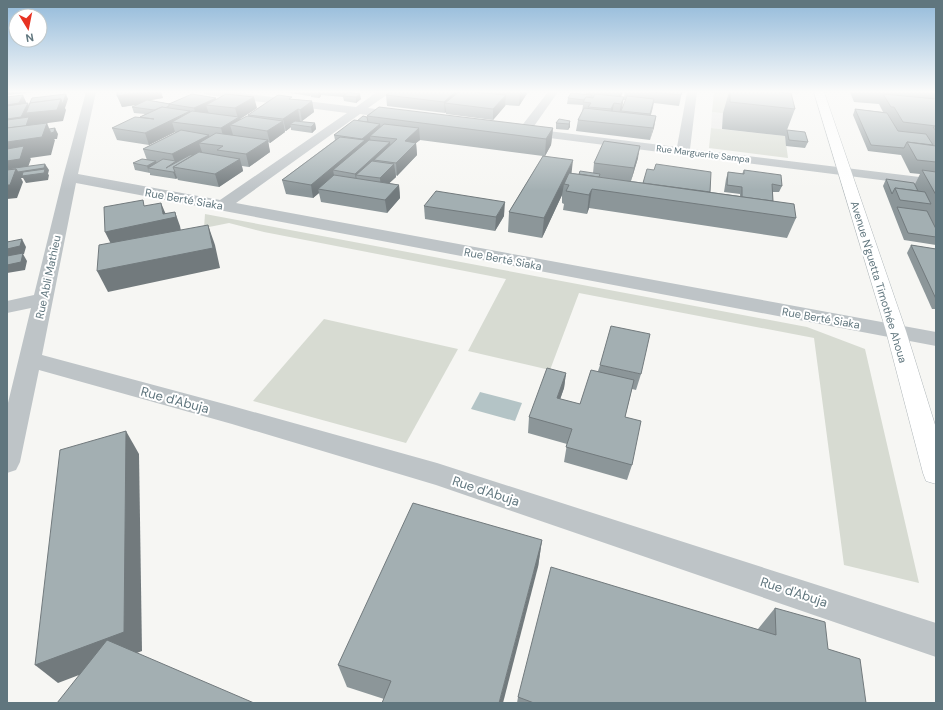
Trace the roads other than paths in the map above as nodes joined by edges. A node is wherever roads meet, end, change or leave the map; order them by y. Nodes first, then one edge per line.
1 (83, 125) edge
2 (337, 125) edge
3 (528, 125) edge
4 (687, 125) edge
5 (830, 125) edge
6 (508, 129) edge
7 (524, 131) junction
8 (683, 152) junction
9 (845, 172) junction
10 (70, 177) junction
11 (936, 183) edge
12 (222, 206) junction
13 (43, 299) junction
14 (7, 307) edge
15 (896, 332) junction
16 (936, 339) edge
17 (31, 360) junction
18 (7, 462) edge
19 (936, 473) edge
20 (936, 640) edge

1 - 10 street, Rue Abli Mathieu
2 - 12 street
3 - 7 street
4 - 8 street
5 - 9 street, Avenue N'guetta Timothée Ahoua
6 - 7 street, Rue Marguerite Sampa
7 - 8 street, Rue Marguerite Sampa
8 - 9 street, Rue Marguerite Sampa
9 - 11 street, Rue Marguerite Sampa
9 - 15 street, Avenue N'guetta Timothée Ahoua
10 - 12 street, Rue Berté Siaka
10 - 13 street, Rue Abli Mathieu
12 - 15 street, Rue Berté Siaka
13 - 14 street
13 - 17 street, Rue Abli Mathieu
15 - 16 street, Rue Berté Siaka
15 - 19 street, Avenue N'guetta Timothée Ahoua
17 - 18 street, Rue Abli Mathieu
17 - 20 street, Rue d'Abuja

